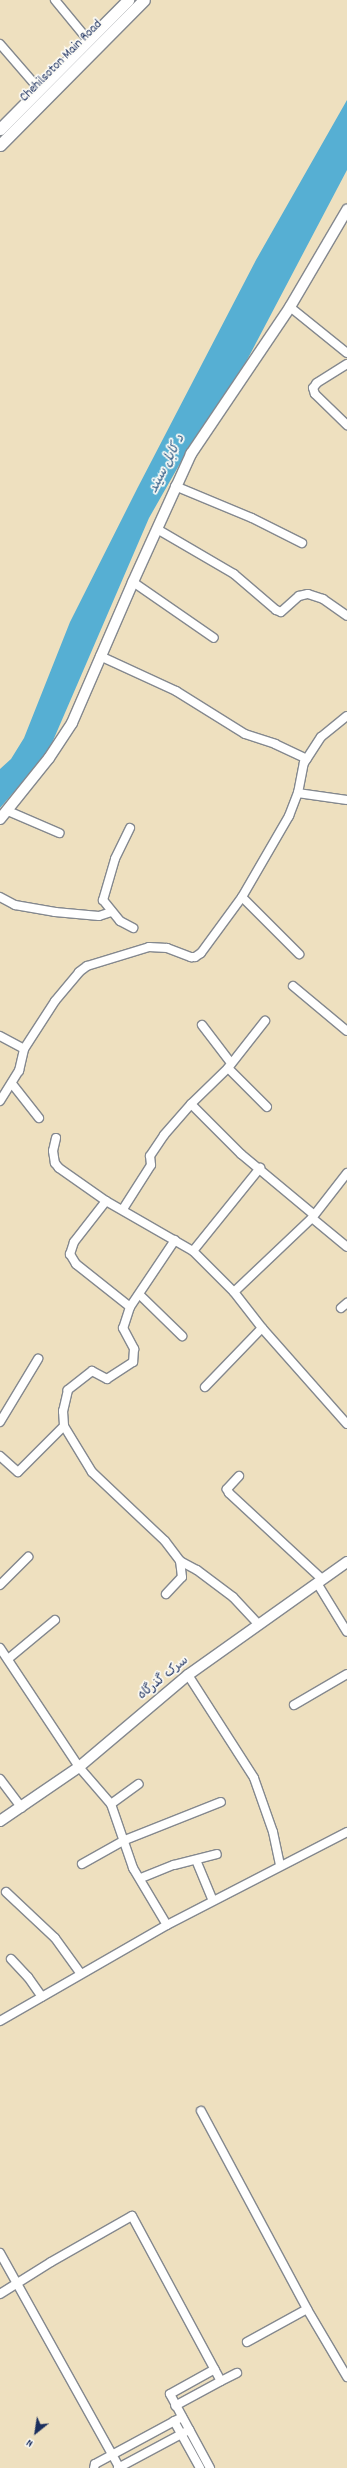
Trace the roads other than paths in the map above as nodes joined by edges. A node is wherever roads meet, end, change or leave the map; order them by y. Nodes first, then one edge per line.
1 (55, 0) edge
2 (128, 0) edge
3 (144, 0) edge
4 (88, 40) junction
5 (0, 44) edge
6 (39, 89) junction
7 (0, 129) edge
8 (0, 145) edge
9 (347, 210) edge
10 (290, 307) junction
11 (347, 353) edge
12 (347, 364) edge
13 (347, 425) edge
14 (175, 486) junction
15 (157, 529) junction
16 (302, 543) dead end
17 (132, 582) junction
18 (347, 616) edge
19 (214, 638) dead end
20 (100, 656) junction
21 (347, 716) edge
22 (307, 759) junction
23 (298, 793) junction
24 (347, 800) edge
25 (8, 811) junction
26 (0, 819) edge
27 (130, 828) dead end
28 (59, 833) dead end
29 (0, 897) edge
30 (242, 897) junction
31 (111, 912) junction
32 (133, 928) dead end
33 (299, 954) dead end
34 (293, 986) dead end
35 (265, 1021) dead end
36 (202, 1025) dead end
37 (347, 1031) edge
38 (0, 1036) edge
39 (24, 1049) junction
40 (230, 1066) junction
41 (12, 1085) junction
42 (0, 1101) edge
43 (191, 1104) junction
44 (267, 1107) dead end
45 (39, 1118) dead end
46 (56, 1138) dead end
47 (260, 1168) junction
48 (347, 1174) edge
49 (106, 1201) junction
50 (123, 1209) junction
51 (313, 1216) junction
52 (175, 1240) junction
53 (347, 1247) edge
54 (193, 1252) junction
55 (234, 1292) junction
56 (140, 1294) junction
57 (130, 1307) junction
58 (262, 1328) junction
59 (182, 1336) dead end
60 (38, 1360) dead end
61 (205, 1387) dead end
62 (0, 1422) edge
63 (347, 1424) edge
64 (64, 1426) junction
65 (0, 1456) edge
66 (239, 1476) dead end
67 (28, 1557) dead end
68 (180, 1561) junction
69 (347, 1562) edge
70 (320, 1581) junction
71 (0, 1586) edge
72 (166, 1594) dead end
73 (55, 1620) dead end
74 (258, 1624) junction
75 (347, 1632) edge
76 (0, 1648) edge
77 (8, 1659) junction
78 (347, 1674) edge
79 (188, 1675) junction
80 (294, 1705) dead end
81 (79, 1767) junction
82 (0, 1779) edge
83 (139, 1784) dead end
84 (221, 1802) dead end
85 (111, 1804) junction
86 (22, 1808) junction
87 (0, 1821) edge
88 (347, 1832) edge
89 (125, 1840) junction
90 (217, 1854) dead end
91 (196, 1860) junction
92 (82, 1864) dead end
93 (280, 1866) junction
94 (141, 1878) junction
95 (6, 1892) dead end
96 (213, 1901) junction
97 (167, 1925) junction
98 (11, 1959) dead end
99 (81, 1974) junction
100 (42, 1997) junction
101 (0, 2021) edge
102 (201, 2111) dead end
103 (0, 2253) edge
104 (18, 2282) junction
105 (0, 2294) edge
106 (308, 2309) junction
107 (247, 2342) dead end
108 (215, 2369) junction
109 (237, 2373) dead end
110 (347, 2377) edge
111 (221, 2381) junction
112 (175, 2406) junction
113 (182, 2417) junction
114 (174, 2421) junction
115 (189, 2430) junction
116 (181, 2434) junction
117 (113, 2456) junction
118 (207, 2467) edge
119 (94, 2468) edge
120 (118, 2468) edge
121 (200, 2468) edge

1 - 4 street
2 - 4 main road, Chehilsoton Main Road
3 - 8 main road, Chehilsoton Main Road
4 - 6 main road, Chehilsoton Main Road
5 - 6 street
6 - 7 main road, Chehilsoton Main Road
9 - 10 street
10 - 11 street
10 - 14 street
12 - 13 street
14 - 15 street
14 - 16 street
15 - 17 street
15 - 18 street
17 - 19 street
17 - 20 street
20 - 22 street
20 - 25 street
21 - 22 street
22 - 23 street
23 - 24 street
23 - 30 street
25 - 26 street
25 - 28 street
27 - 31 street
29 - 31 street
30 - 33 street
30 - 39 street
31 - 32 street
34 - 37 street
35 - 40 street
36 - 40 street
38 - 39 street
39 - 41 street
40 - 43 street
40 - 44 street
41 - 42 street
41 - 45 street
43 - 47 street
43 - 50 street
46 - 49 street
47 - 51 street
47 - 54 street
48 - 51 street
49 - 50 street
49 - 57 street
50 - 52 street
51 - 53 street
51 - 55 street
52 - 54 street
52 - 56 street
54 - 55 street
55 - 58 street
56 - 57 street
56 - 59 street
57 - 64 street
58 - 61 street
58 - 63 street
60 - 62 street
64 - 65 street
64 - 68 street
66 - 70 street
67 - 71 street
68 - 72 street
68 - 74 street
69 - 70 street, سرک گذرگاه
70 - 74 street, سرک گذرگاه
70 - 75 street
73 - 77 street
74 - 79 street, سرک گذرگاه
76 - 77 street
77 - 81 street
78 - 80 street
79 - 81 street, سرک گذرگاه
79 - 93 street
81 - 85 street
81 - 86 street, سرک گذرگاه
82 - 86 street
83 - 85 street
84 - 89 street
85 - 89 street
86 - 87 street, سرک گذرگاه
88 - 93 street
89 - 92 street
89 - 94 street
90 - 91 street
91 - 94 street
91 - 96 street
93 - 96 street
94 - 97 street
95 - 99 street
96 - 97 street
97 - 99 street
98 - 100 street
99 - 100 street
100 - 101 street
102 - 106 street
103 - 104 street
104 - 105 street
104 - 108 street
104 - 117 street
106 - 107 street
106 - 110 street
108 - 111 street
108 - 112 street
109 - 111 street
111 - 112 street
112 - 113 street
113 - 114 street
113 - 115 street
114 - 116 street
114 - 117 street
115 - 116 street
115 - 118 street
116 - 120 street
116 - 121 street
117 - 119 street
117 - 120 street

